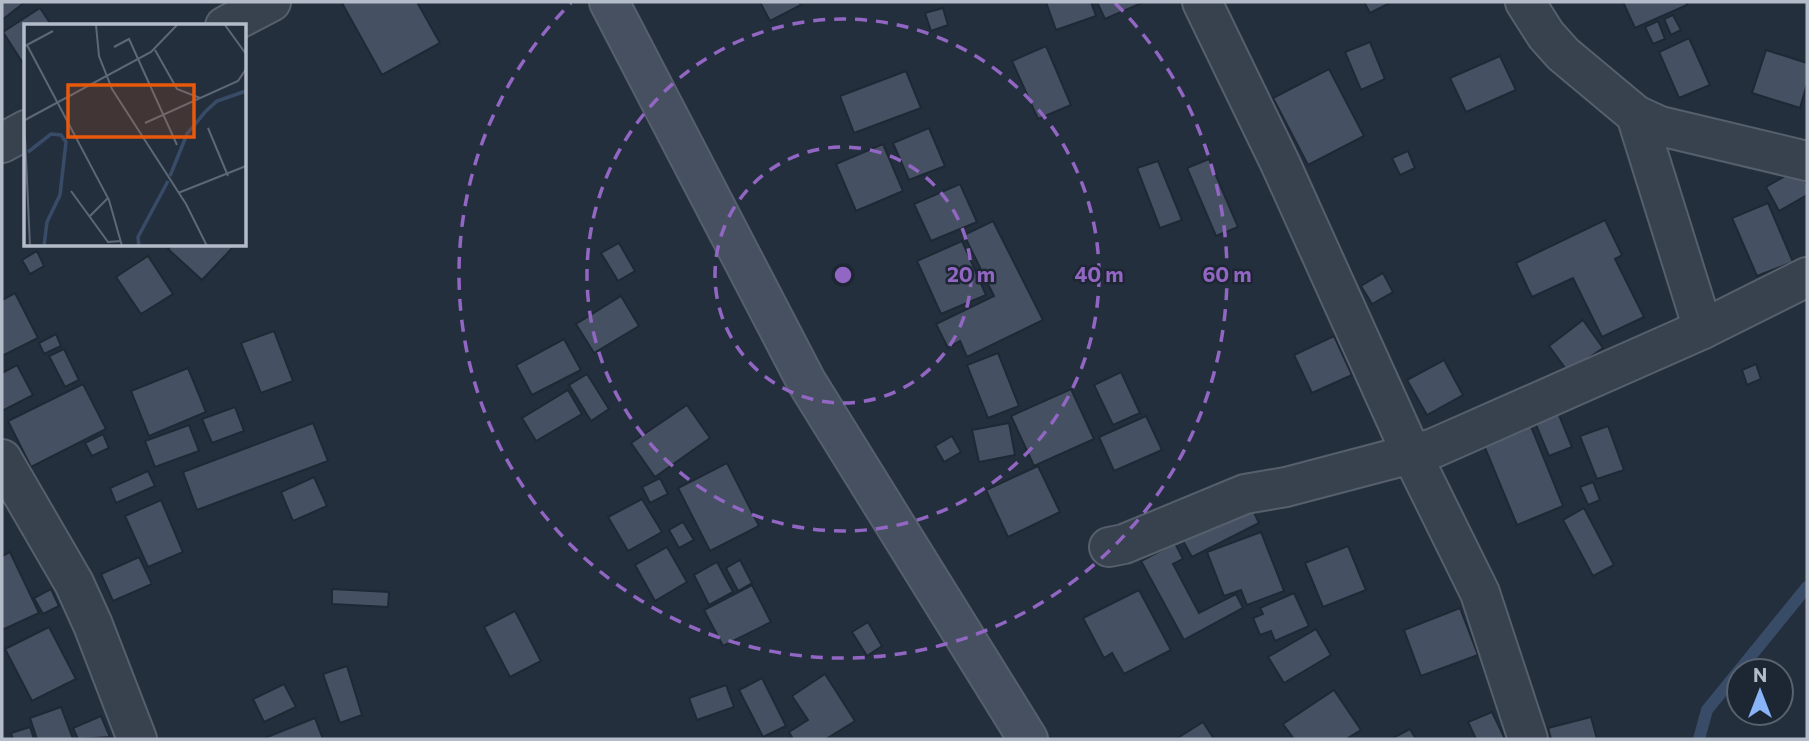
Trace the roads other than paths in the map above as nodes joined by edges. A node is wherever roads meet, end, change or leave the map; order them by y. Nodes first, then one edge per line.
1 (271, 2) edge
2 (609, 2) edge
3 (1202, 2) edge
4 (1525, 2) edge
5 (229, 24) edge
6 (1636, 115) junction
7 (24, 131) edge
8 (2, 143) edge
9 (1807, 161) edge
10 (1807, 277) edge
11 (1703, 328) junction
12 (1412, 455) junction
13 (2, 459) edge
14 (1109, 547) dead end
15 (137, 739) edge
16 (1028, 739) edge
17 (1528, 739) edge

1 - 5 street
2 - 16 main road
3 - 12 street
4 - 6 street
6 - 9 street
6 - 11 street
7 - 8 street
10 - 11 street
11 - 12 street
12 - 14 street
12 - 17 street
13 - 15 street

